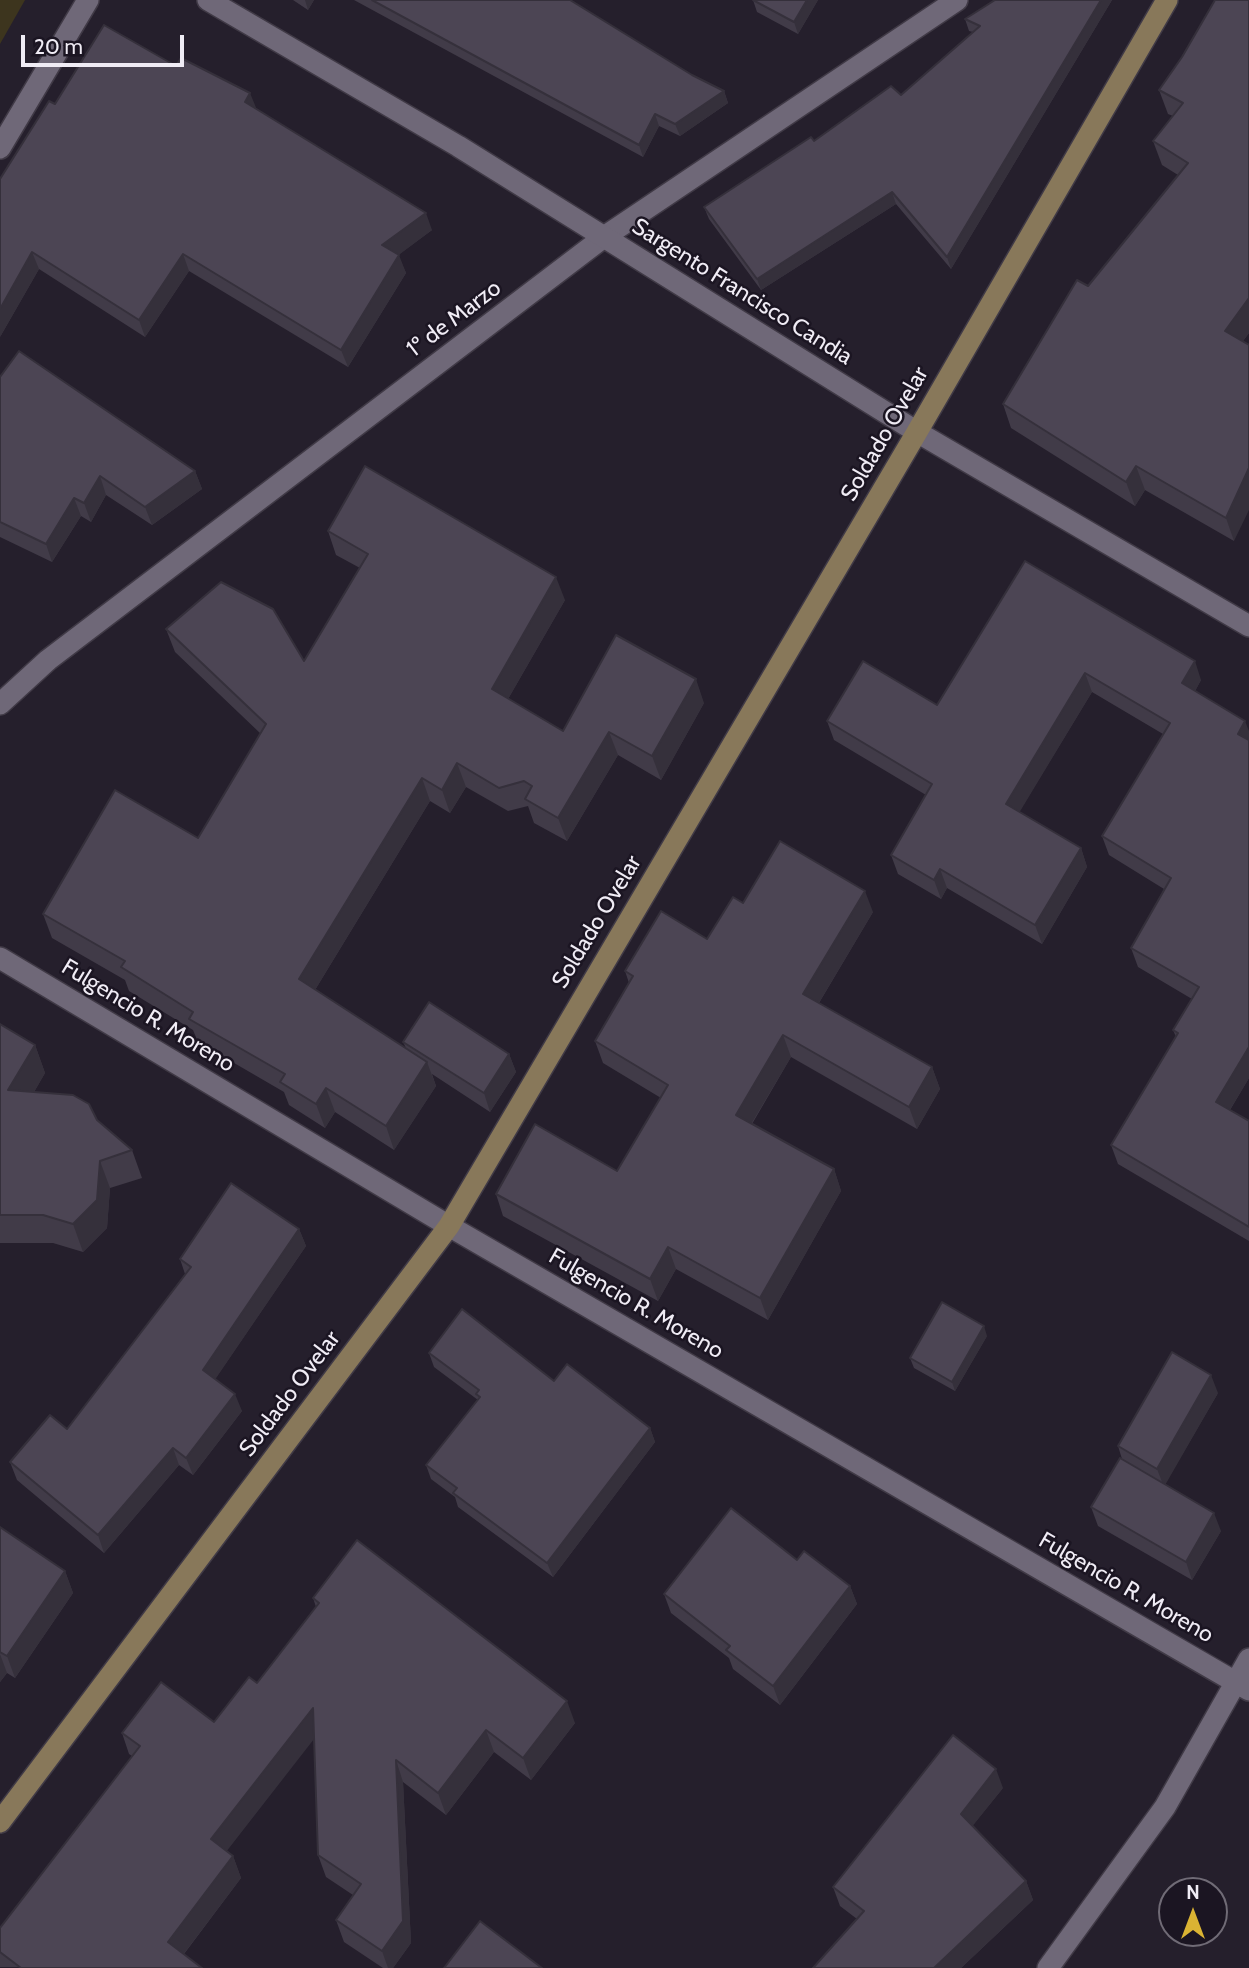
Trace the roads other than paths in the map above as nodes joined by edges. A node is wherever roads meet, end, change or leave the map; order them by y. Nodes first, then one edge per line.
1 (88, 0) edge
2 (208, 0) edge
3 (957, 0) edge
4 (1167, 0) edge
5 (0, 148) edge
6 (604, 237) junction
7 (917, 432) junction
8 (1249, 626) edge
9 (0, 704) edge
10 (0, 958) edge
11 (449, 1226) junction
12 (1249, 1659) edge
13 (1242, 1686) edge
14 (0, 1822) edge
15 (1048, 1968) edge

1 - 5 street
2 - 6 street, Sargento Francisco Candia
3 - 6 street, 1º de Marzo
4 - 7 main road, Soldado Ovelar
6 - 7 street, Sargento Francisco Candia
6 - 9 street, 1º de Marzo
7 - 8 street, Sargento Francisco Candia
7 - 11 main road, Soldado Ovelar
10 - 11 street, Fulgencio R. Moreno
11 - 13 street, Fulgencio R. Moreno
11 - 14 main road, Soldado Ovelar
12 - 13 street
13 - 15 street

